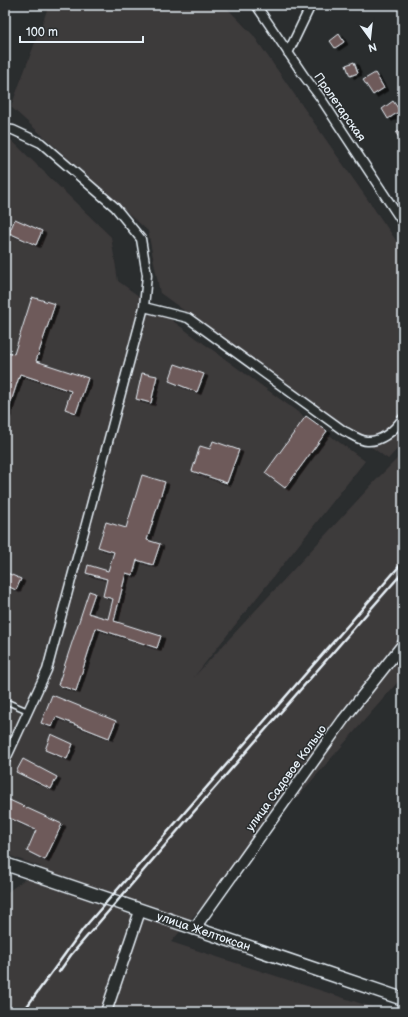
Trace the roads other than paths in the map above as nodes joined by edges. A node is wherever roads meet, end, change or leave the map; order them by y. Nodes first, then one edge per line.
1 (256, 5) edge
2 (311, 5) edge
3 (288, 53) junction
4 (5, 129) edge
5 (403, 223) edge
6 (144, 307) junction
7 (403, 418) edge
8 (403, 644) edge
9 (5, 701) edge
10 (28, 711) junction
11 (5, 761) edge
12 (5, 864) edge
13 (140, 911) junction
14 (194, 929) junction
15 (403, 1000) edge
16 (106, 1012) edge

1 - 3 street, Пролетарская
2 - 3 street
3 - 5 street, Пролетарская
4 - 6 street
6 - 7 street
6 - 10 street
8 - 14 street, улица Садовое Кольцо
9 - 10 lane
10 - 11 street
12 - 13 main road, улица Желтоксан
13 - 14 main road, улица Желтоксан
13 - 16 street
14 - 15 main road, улица Желтоксан

